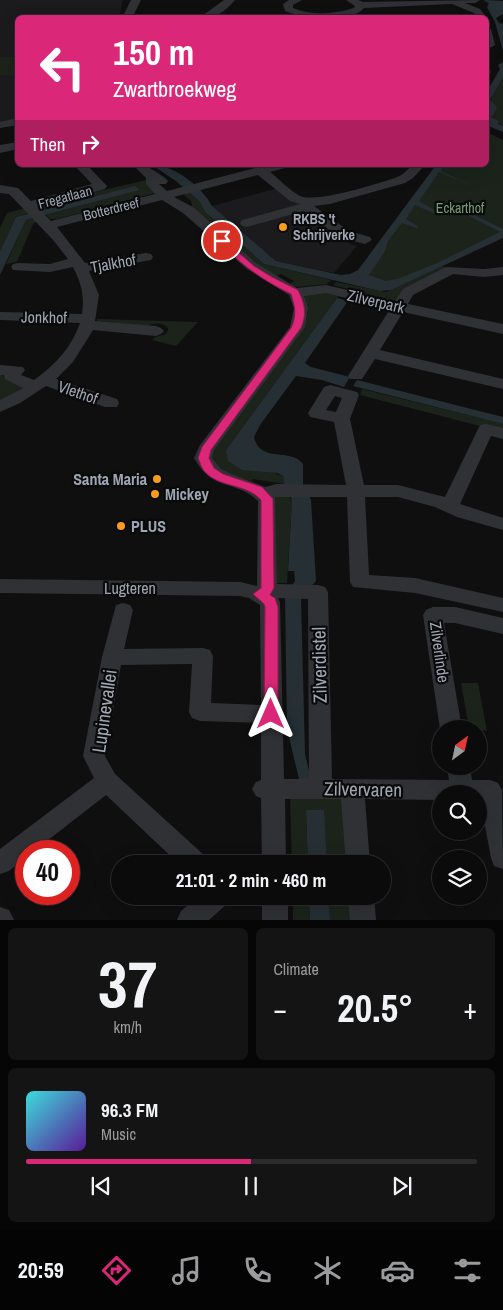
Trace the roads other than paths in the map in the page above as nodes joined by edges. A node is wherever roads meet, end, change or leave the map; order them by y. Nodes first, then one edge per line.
1 (136, 0) edge
2 (295, 0) edge
3 (350, 0) edge
4 (452, 0) edge
5 (475, 0) edge
6 (415, 4) edge
7 (225, 5) edge
8 (358, 11) edge
9 (128, 15) edge
10 (208, 15) edge
11 (480, 15) edge
12 (15, 122) edge
13 (0, 125) edge
14 (15, 146) edge
15 (0, 149) edge
16 (82, 167) edge
17 (141, 167) edge
18 (273, 167) edge
19 (417, 167) edge
20 (261, 170) junction
21 (0, 189) edge
22 (180, 191) junction
23 (307, 204) junction
24 (31, 208) junction
25 (247, 223) dead end
26 (45, 224) junction
27 (365, 240) dead end
28 (146, 257) dead end
29 (78, 265) junction
30 (18, 267) dead end
31 (503, 271) edge
32 (295, 292) junction
33 (399, 306) junction
34 (0, 316) edge
35 (458, 320) junction
36 (88, 322) junction
37 (503, 322) edge
38 (503, 329) edge
39 (156, 331) dead end
40 (371, 352) junction
41 (0, 370) edge
42 (356, 376) dead end
43 (40, 384) junction
44 (503, 384) edge
45 (111, 403) dead end
46 (0, 407) edge
47 (342, 419) dead end
48 (503, 434) edge
49 (356, 490) junction
50 (269, 492) junction
51 (450, 506) junction
52 (503, 524) edge
53 (0, 586) edge
54 (266, 592) junction
55 (503, 605) edge
56 (122, 610) dead end
57 (503, 626) edge
58 (112, 657) junction
59 (263, 714) junction
60 (450, 720) edge
61 (108, 781) junction
62 (269, 789) junction
63 (321, 789) junction
64 (352, 790) junction
65 (432, 790) edge
66 (487, 790) edge
67 (186, 855) edge
68 (265, 855) edge
69 (273, 855) edge
70 (357, 855) edge
71 (503, 858) edge
72 (0, 863) edge
73 (265, 905) edge
74 (275, 905) edge
75 (362, 905) edge
76 (265, 920) edge
77 (275, 920) edge
78 (363, 920) edge

1 - 9 street
2 - 8 street
3 - 8 street
4 - 5 street
4 - 6 street
4 - 11 street
6 - 8 street
7 - 10 street
12 - 13 street
14 - 15 street
16 - 24 street, Fregatlaan
17 - 22 street
18 - 20 street, Botterdreef
19 - 23 street
20 - 22 street, Botterdreef
20 - 23 street
21 - 24 street
22 - 26 street, Botterdreef
22 - 32 street
23 - 25 street
23 - 27 street
24 - 26 street
26 - 29 street
28 - 29 street, Tjalkhof
29 - 30 street, Tjalkhof
29 - 36 street
31 - 33 street
32 - 33 street, Zilverpark
32 - 50 street
33 - 35 street, Zilverpark
33 - 40 street
34 - 36 street, Jonkhof
35 - 37 street, Zilverpark
35 - 38 street, Zilverpark
36 - 39 street, Jonkhof
36 - 43 street
40 - 42 street
40 - 44 street
41 - 43 street, Vlethof
43 - 45 street, Vlethof
43 - 46 street
47 - 49 street
48 - 51 street
49 - 50 street
49 - 51 street
49 - 55 street
50 - 54 street
51 - 52 street
53 - 54 street, Lugteren
54 - 59 street
54 - 62 street
54 - 63 street, Zilverdistel
56 - 58 street, Lupinevallei
57 - 60 street, Zilverlinde
58 - 59 street
58 - 61 street, Lupinevallei
59 - 62 street
61 - 67 street, Lupinevallei
61 - 72 street
62 - 63 street, Zilvervaren
62 - 68 street
62 - 69 street
63 - 64 street, Zilvervaren
64 - 65 street, Zilvervaren
64 - 70 street
66 - 71 street
73 - 76 street
74 - 77 street
75 - 78 street

